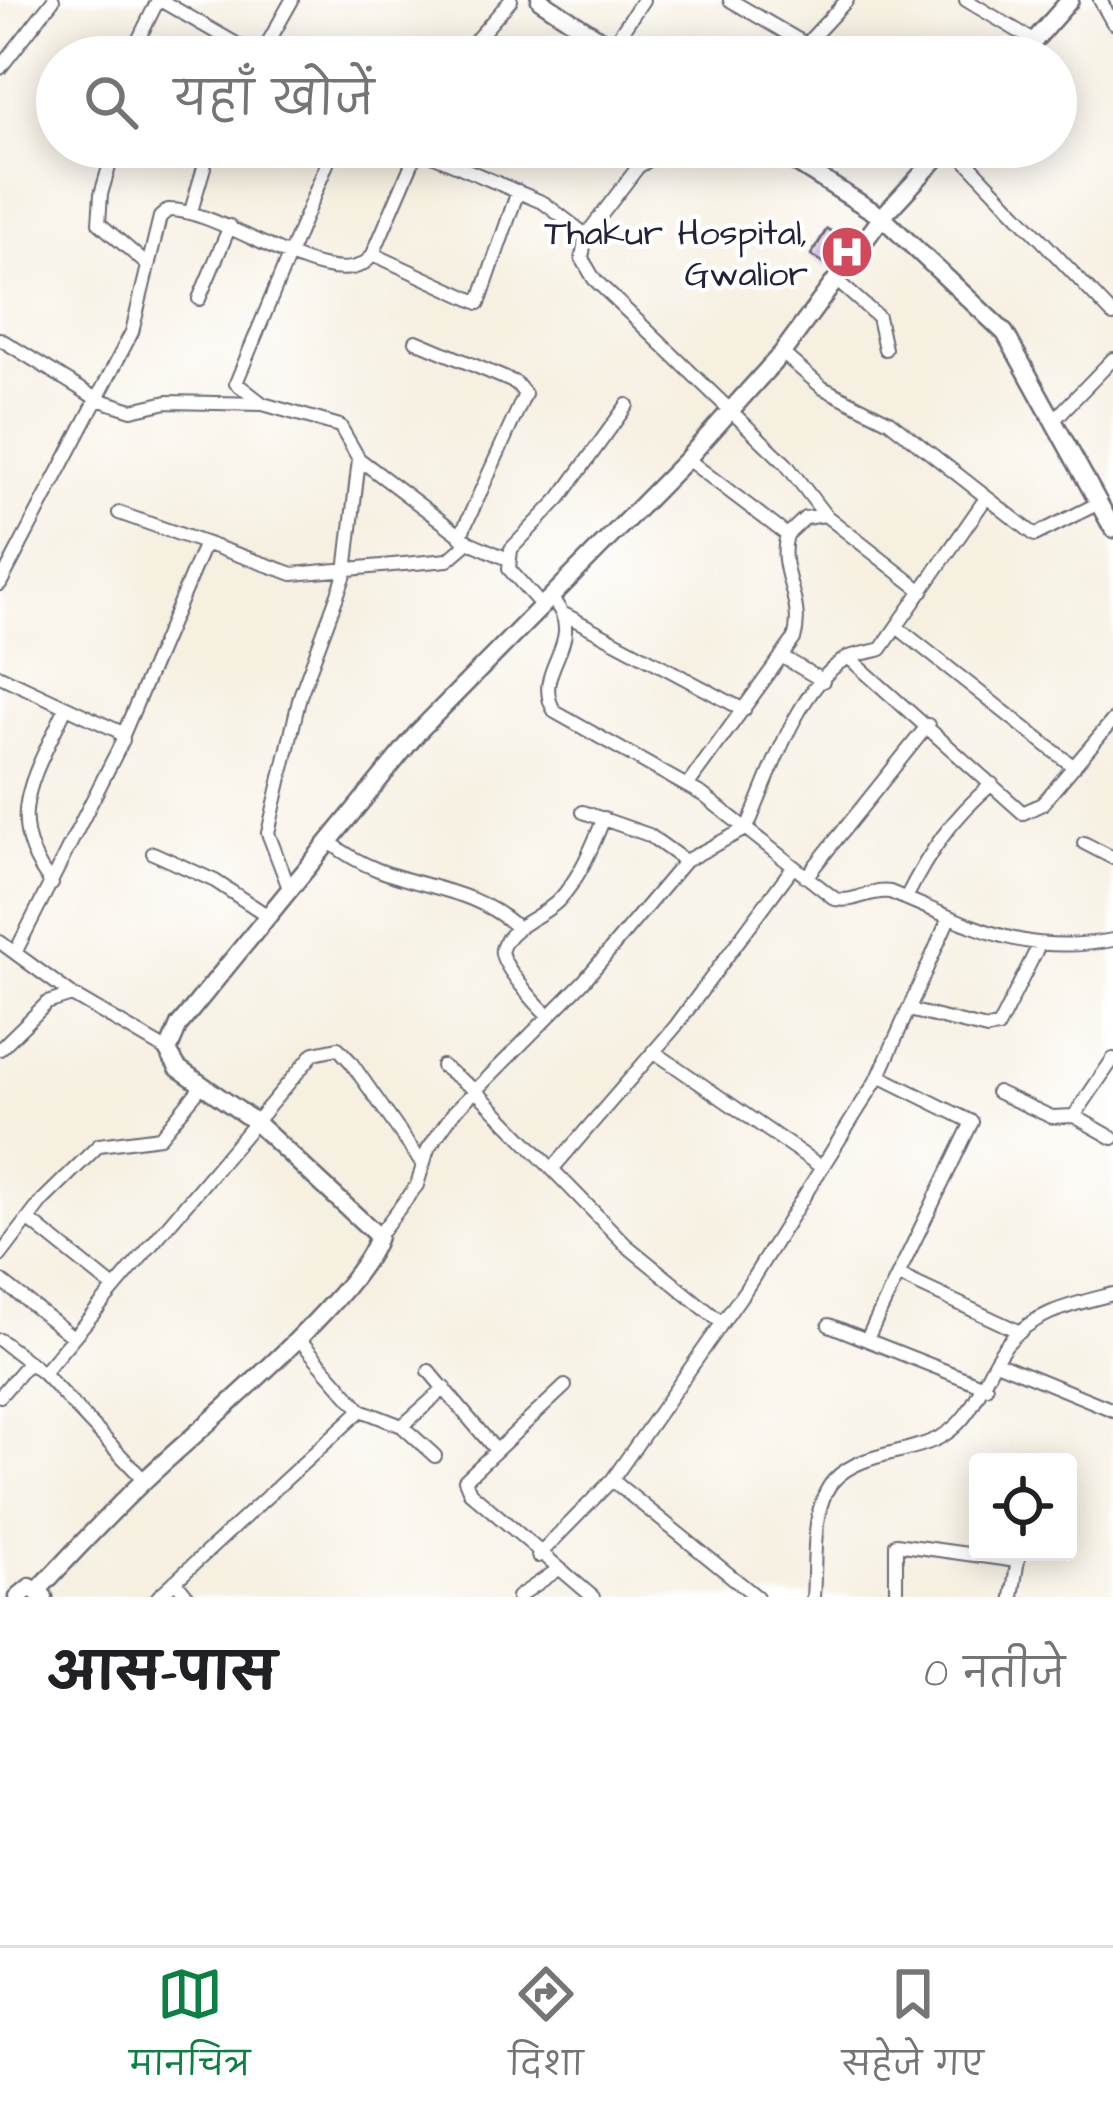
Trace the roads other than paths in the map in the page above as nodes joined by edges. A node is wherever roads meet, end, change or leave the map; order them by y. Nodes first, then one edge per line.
1 (53, 0) edge
2 (159, 0) edge
3 (292, 0) edge
4 (511, 0) edge
5 (540, 0) edge
6 (643, 0) edge
7 (730, 0) edge
8 (847, 0) edge
9 (966, 0) edge
10 (1070, 0) edge
11 (1100, 0) edge
12 (187, 6) edge
13 (1113, 22) edge
14 (141, 36) edge
15 (229, 36) edge
16 (271, 36) edge
17 (479, 36) edge
18 (596, 36) edge
19 (618, 36) edge
20 (793, 36) edge
21 (814, 36) edge
22 (1026, 36) edge
23 (1037, 36) edge
24 (0, 68) edge
25 (108, 168) edge
26 (204, 168) edge
27 (326, 168) edge
28 (410, 168) edge
29 (465, 168) edge
30 (637, 168) edge
31 (804, 168) edge
32 (930, 168) edge
33 (970, 168) edge
34 (518, 191) junction
35 (191, 211) junction
36 (882, 217) junction
37 (230, 226) junction
38 (586, 236) junction
39 (373, 254) junction
40 (292, 255) junction
41 (145, 263) junction
42 (836, 280) junction
43 (200, 299) dead end
44 (1113, 315) edge
45 (0, 338) edge
46 (416, 340) dead end
47 (885, 349) dead end
48 (782, 352) junction
49 (1111, 366) edge
50 (97, 399) junction
51 (263, 404) junction
52 (628, 405) dead end
53 (730, 411) junction
54 (1055, 419) junction
55 (359, 459) junction
56 (688, 459) junction
57 (986, 498) junction
58 (1099, 503) junction
59 (119, 513) dead end
60 (825, 515) junction
61 (1113, 529) edge
62 (787, 536) junction
63 (465, 539) junction
64 (205, 543) junction
65 (6, 560) edge
66 (508, 560) junction
67 (346, 572) junction
68 (0, 584) edge
69 (922, 590) junction
70 (546, 602) junction
71 (566, 615) junction
72 (898, 627) junction
73 (848, 656) junction
74 (783, 657) junction
75 (0, 676) edge
76 (823, 681) junction
77 (66, 707) junction
78 (744, 710) junction
79 (1113, 720) edge
80 (928, 725) junction
81 (123, 735) junction
82 (1074, 767) junction
83 (992, 784) junction
84 (688, 786) junction
85 (584, 812) dead end
86 (604, 818) junction
87 (747, 828) junction
88 (331, 843) junction
89 (1084, 843) dead end
90 (153, 853) dead end
91 (1113, 858) edge
92 (685, 860) junction
93 (793, 867) junction
94 (806, 878) junction
95 (52, 884) junction
96 (290, 888) junction
97 (906, 898) junction
98 (265, 914) junction
99 (949, 918) junction
100 (517, 927) junction
101 (1113, 940) edge
102 (0, 942) edge
103 (1039, 945) junction
104 (15, 953) junction
105 (72, 995) junction
106 (909, 1010) junction
107 (549, 1016) junction
108 (0, 1049) edge
109 (168, 1051) junction
110 (653, 1052) junction
111 (1113, 1059) edge
112 (442, 1066) dead end
113 (879, 1076) junction
114 (201, 1087) junction
115 (475, 1090) junction
116 (997, 1092) dead end
117 (1074, 1116) junction
118 (254, 1121) junction
119 (1113, 1138) edge
120 (424, 1166) junction
121 (820, 1166) junction
122 (554, 1167) junction
123 (28, 1219) junction
124 (378, 1236) junction
125 (0, 1256) edge
126 (898, 1276) junction
127 (0, 1280) edge
128 (114, 1288) junction
129 (1113, 1294) edge
130 (722, 1323) junction
131 (829, 1324) dead end
132 (1020, 1332) junction
133 (73, 1337) junction
134 (298, 1338) junction
135 (867, 1339) junction
136 (0, 1340) edge
137 (29, 1362) junction
138 (996, 1362) junction
139 (429, 1371) dead end
140 (43, 1373) junction
141 (565, 1386) dead end
142 (986, 1387) junction
143 (445, 1388) junction
144 (0, 1396) edge
145 (361, 1410) junction
146 (1113, 1410) edge
147 (401, 1426) junction
148 (494, 1448) junction
149 (435, 1456) dead end
150 (144, 1480) junction
151 (612, 1480) junction
152 (969, 1552) edge
153 (538, 1556) junction
154 (1017, 1561) edge
155 (556, 1570) junction
156 (175, 1581) junction
157 (41, 1593) edge
158 (18, 1597) edge
159 (158, 1597) edge
160 (188, 1597) edge
161 (518, 1597) edge
162 (593, 1597) edge
163 (757, 1597) edge
164 (812, 1597) edge
165 (896, 1597) edge
166 (1012, 1597) edge

1 - 24 street
2 - 12 street
2 - 14 street
3 - 16 street
4 - 17 street
5 - 18 street
6 - 19 street
7 - 20 street
8 - 21 street
9 - 22 street
10 - 23 street
11 - 13 street
12 - 15 street
25 - 41 street
26 - 35 street
27 - 40 street
28 - 39 street
29 - 34 street
30 - 38 street
31 - 36 street
32 - 36 street
33 - 44 street
34 - 38 street
34 - 39 street
35 - 37 street
35 - 41 street
36 - 42 street
36 - 54 street
37 - 40 street
37 - 43 street
38 - 53 street
39 - 40 street
40 - 51 street
41 - 50 street
42 - 47 street
42 - 48 street
45 - 50 street
46 - 63 street
48 - 53 street
48 - 57 street
49 - 54 street
50 - 51 street
50 - 65 street
51 - 55 street
52 - 66 street
53 - 56 street
53 - 60 street
54 - 58 street
55 - 63 street
55 - 67 street
56 - 62 street
56 - 70 street
57 - 58 street
57 - 69 street
58 - 61 street
59 - 64 street
60 - 62 street
60 - 69 street
62 - 74 street
63 - 66 street
63 - 67 street
64 - 67 street
64 - 81 street
65 - 68 street
66 - 70 street
67 - 96 street
69 - 72 street
70 - 71 street
70 - 88 street
71 - 78 street
71 - 84 street
72 - 73 street
72 - 82 street
73 - 76 street
73 - 80 street
74 - 76 street
74 - 78 street
75 - 77 street
76 - 87 street
77 - 81 street
77 - 95 street
78 - 84 street
79 - 82 street
80 - 83 street
80 - 94 street
81 - 95 street
82 - 83 street
83 - 97 street
84 - 87 street
85 - 86 street
86 - 92 street
86 - 100 street
87 - 92 street
87 - 93 street
88 - 96 street
88 - 100 street
89 - 91 street
90 - 98 street
92 - 107 street
93 - 94 street
93 - 110 street
94 - 97 street
95 - 104 street
96 - 98 street
97 - 99 street
98 - 109 street
99 - 103 street
99 - 106 street
100 - 107 street
101 - 103 street
102 - 104 street
103 - 106 street
104 - 105 street
105 - 108 street
105 - 109 street
106 - 113 street
107 - 115 street
109 - 114 street
110 - 121 street
110 - 122 street
111 - 117 street
112 - 115 street
113 - 121 street
113 - 126 street
114 - 118 street
114 - 123 street
115 - 120 street
115 - 122 street
116 - 117 street
117 - 119 street
118 - 120 street
118 - 124 street
118 - 128 street
120 - 124 street
121 - 130 street
122 - 130 street
123 - 125 street
123 - 128 street
124 - 134 street
126 - 132 street
126 - 135 street
127 - 133 street
128 - 133 street
129 - 132 street
130 - 151 street
131 - 135 street
132 - 138 street
133 - 140 street
134 - 145 street
134 - 150 street
135 - 142 street
136 - 137 street
137 - 140 street
137 - 144 street
138 - 142 street
138 - 146 street
139 - 143 street
140 - 150 street
141 - 148 street
142 - 164 street
143 - 147 street
143 - 148 street
145 - 147 street
145 - 156 street
147 - 149 street
148 - 153 street
150 - 157 street
151 - 153 street
151 - 163 street
152 - 165 street
153 - 155 street
154 - 166 street
155 - 161 street
155 - 162 street
156 - 159 street
156 - 160 street
157 - 158 street

